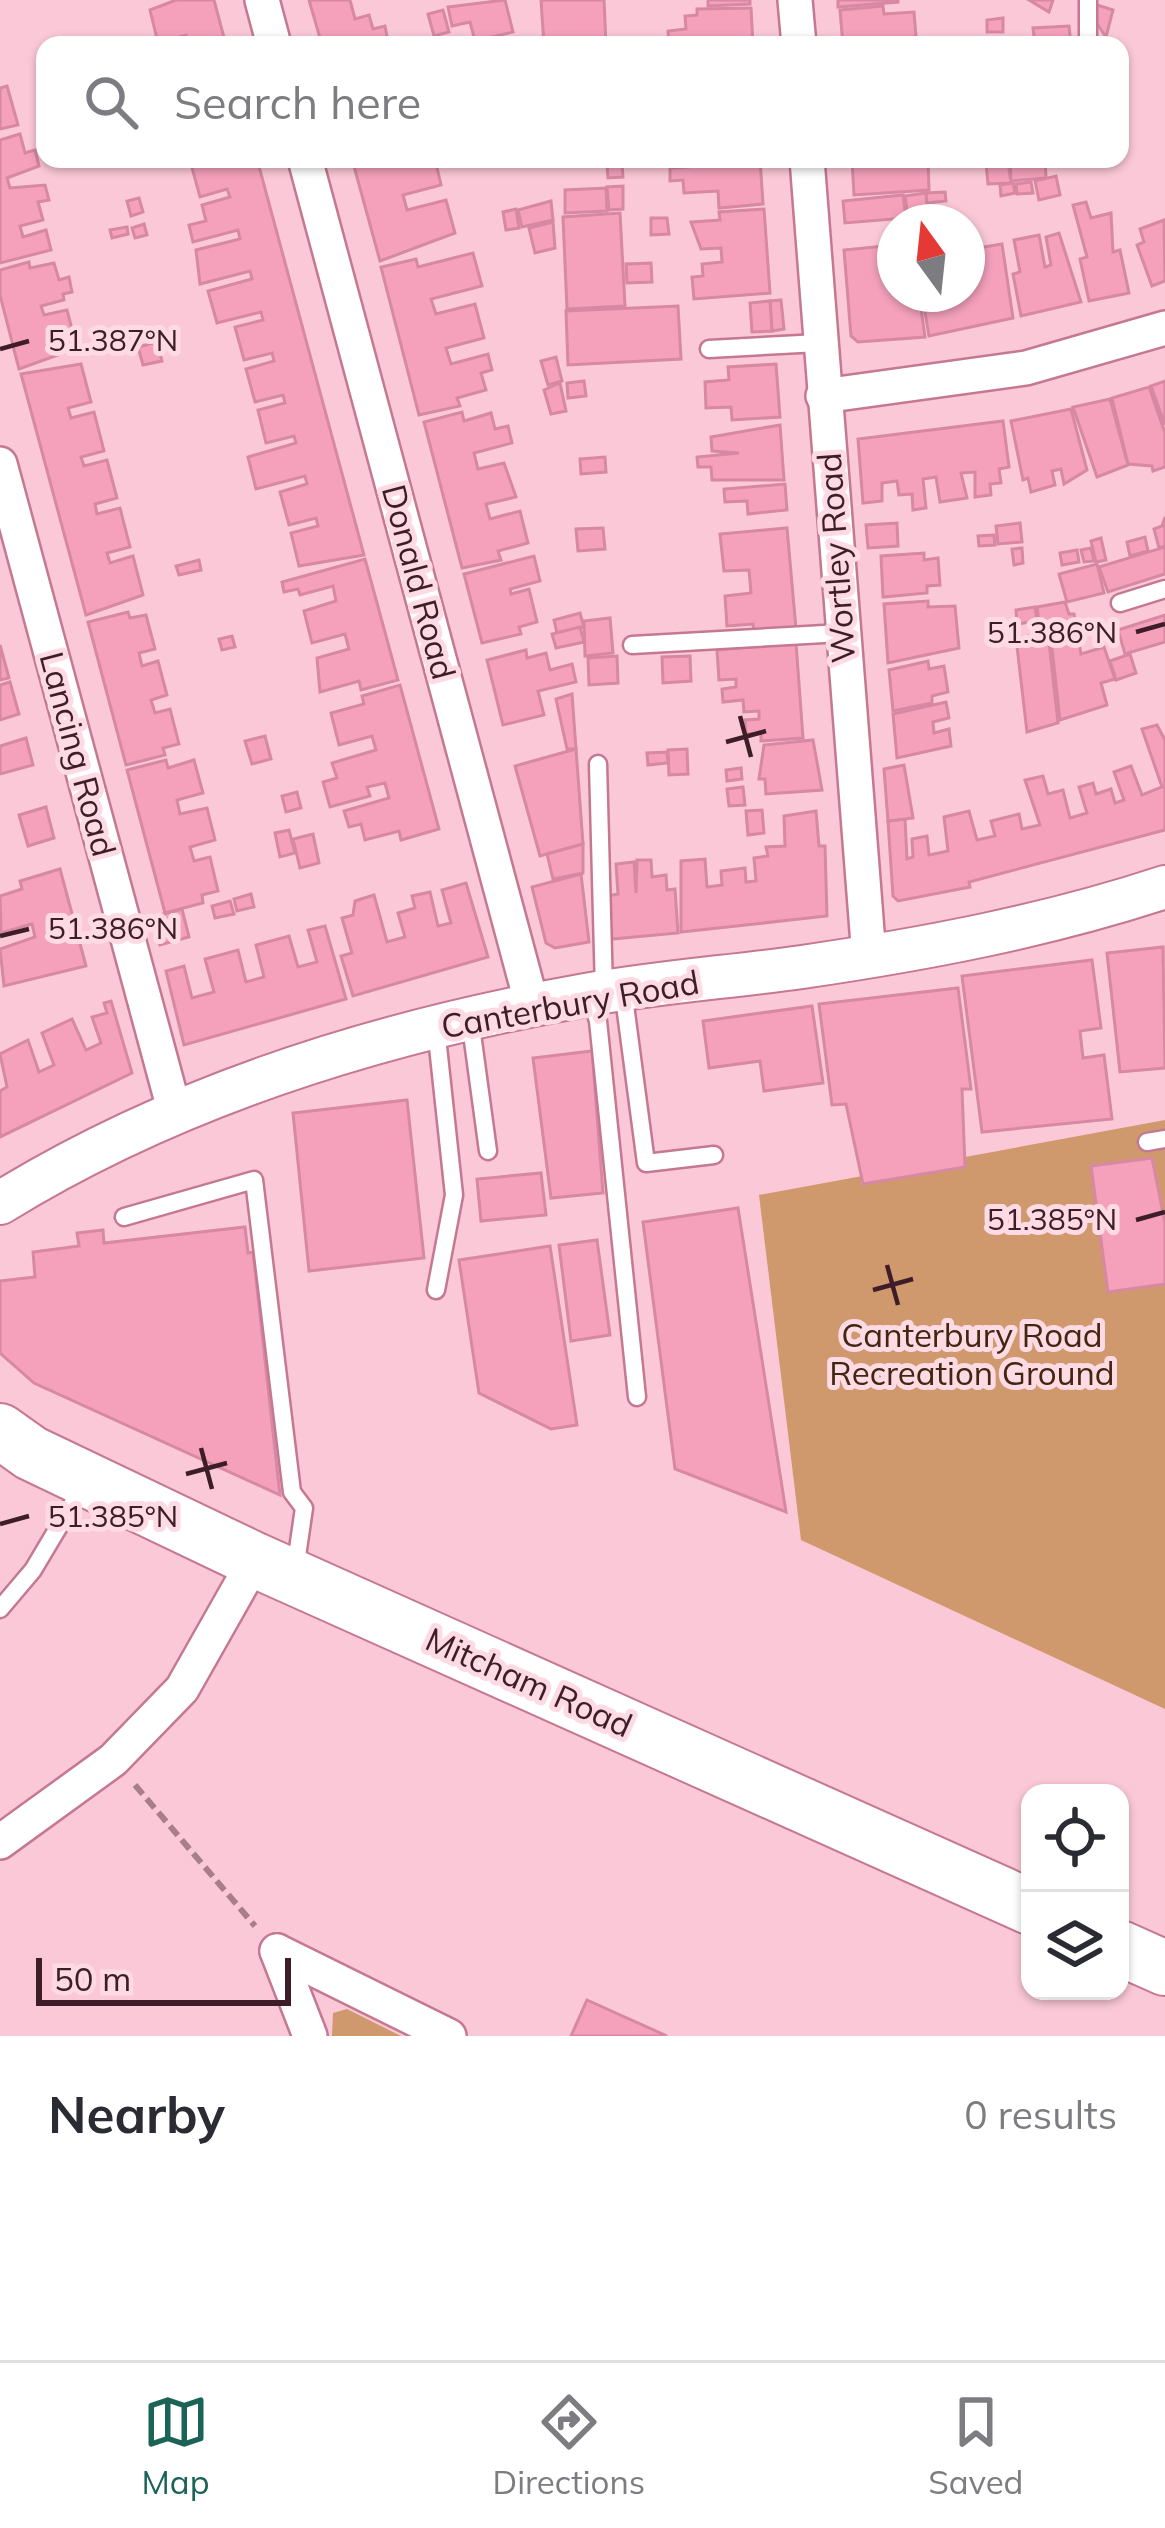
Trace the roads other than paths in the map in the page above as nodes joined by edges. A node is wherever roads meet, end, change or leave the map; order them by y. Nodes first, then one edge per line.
1 (262, 0) edge
2 (795, 0) edge
3 (1088, 0) edge
4 (272, 36) edge
5 (798, 36) edge
6 (1088, 36) edge
7 (307, 168) edge
8 (807, 168) edge
9 (1165, 328) edge
10 (819, 343) junction
11 (709, 349) dead end
12 (823, 396) junction
13 (0, 464) edge
14 (1165, 589) edge
15 (1120, 603) dead end
16 (842, 633) junction
17 (632, 645) dead end
18 (598, 764) dead end
19 (1165, 887) edge
20 (868, 957) junction
21 (606, 992) junction
22 (532, 1005) junction
23 (453, 1023) junction
24 (175, 1113) junction
25 (488, 1151) dead end
26 (714, 1155) dead end
27 (0, 1203) edge
28 (124, 1216) dead end
29 (436, 1290) dead end
30 (637, 1397) dead end
31 (10, 1445) edge
32 (87, 1480) junction
33 (274, 1568) junction
34 (0, 1609) edge
35 (0, 1842) edge
36 (1021, 1903) edge
37 (1129, 1952) edge
38 (1165, 1968) edge
39 (310, 2036) edge
40 (448, 2036) edge

1 - 4 street
2 - 5 street
3 - 6 lane
7 - 22 street, Donald Road
8 - 10 street, Wortley Road
9 - 12 street
10 - 11 lane
10 - 12 street, Wortley Road
12 - 16 street, Wortley Road
13 - 24 street, Lancing Road
14 - 15 lane
16 - 17 lane
16 - 20 street, Wortley Road
18 - 21 lane
19 - 20 street, Canterbury Road
20 - 21 street, Canterbury Road
21 - 22 street, Canterbury Road
21 - 26 lane
21 - 30 lane
22 - 23 street, Canterbury Road
23 - 24 street, Canterbury Road
23 - 25 lane
23 - 29 lane
24 - 27 street, Canterbury Road
28 - 33 lane
31 - 32 main road, Mitcham Road
32 - 33 main road, Mitcham Road
32 - 34 lane
33 - 35 street
33 - 36 main road, Mitcham Road
37 - 38 main road
39 - 40 street

